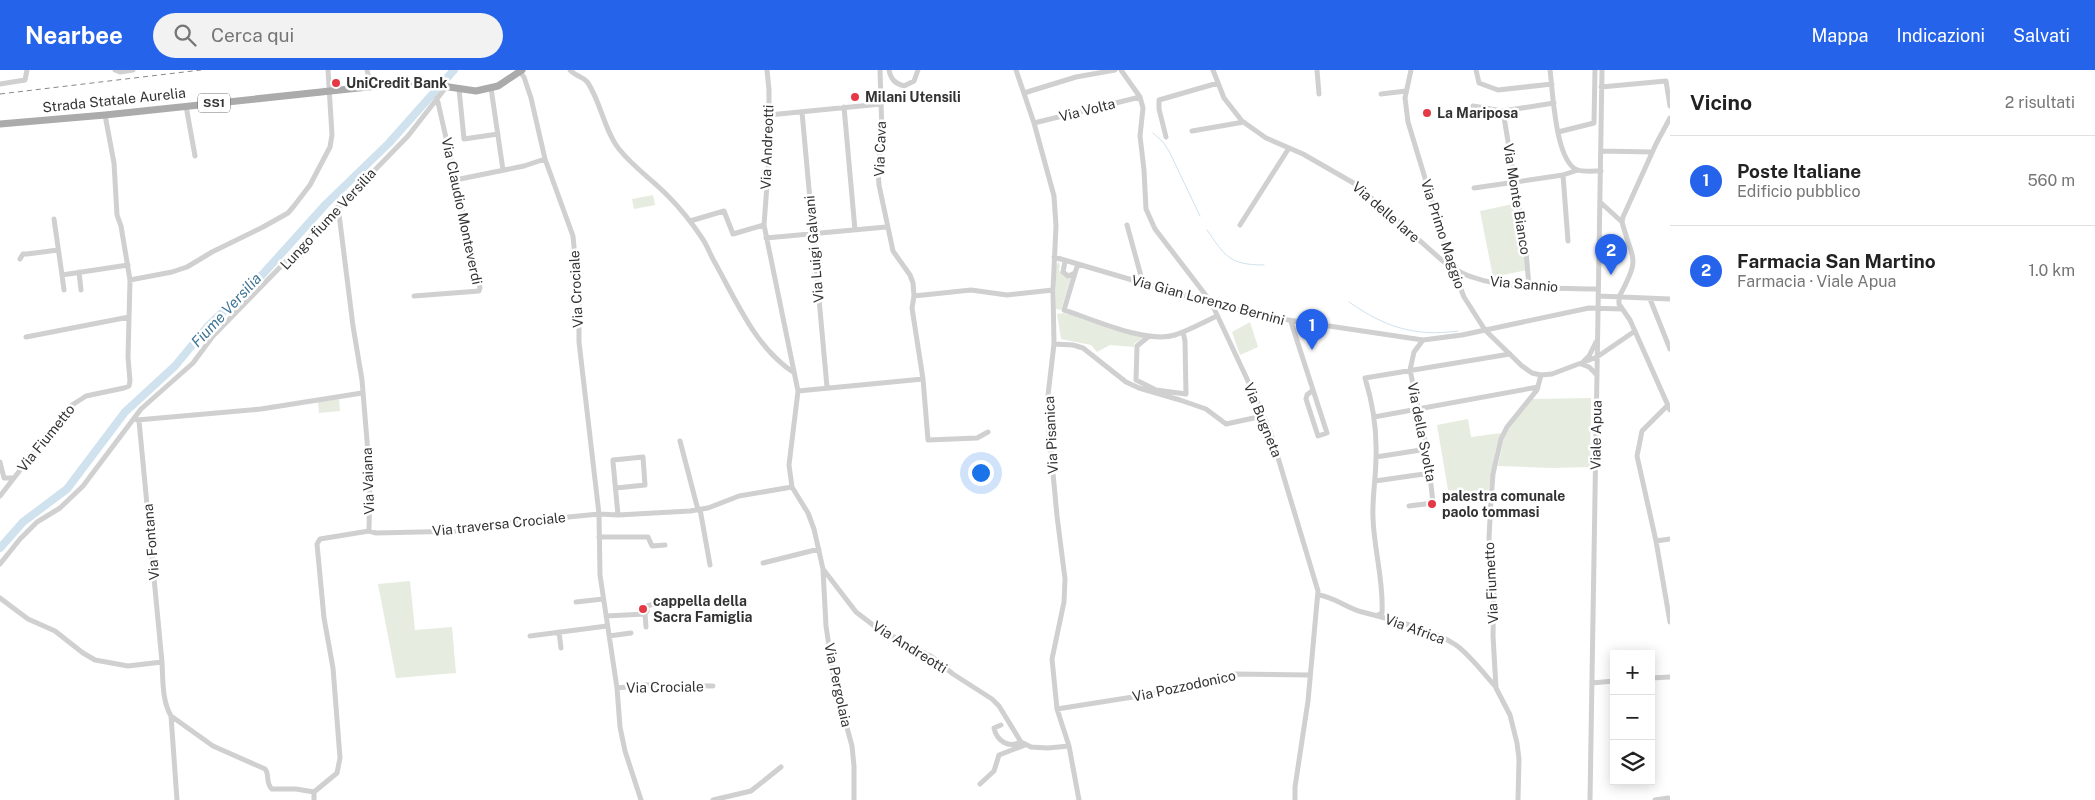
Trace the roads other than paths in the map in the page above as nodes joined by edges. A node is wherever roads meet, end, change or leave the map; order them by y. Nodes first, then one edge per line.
1 (27, 70) edge
2 (115, 70) edge
3 (133, 70) edge
4 (328, 70) edge
5 (368, 70) edge
6 (570, 70) edge
7 (767, 70) edge
8 (880, 70) edge
9 (889, 70) edge
10 (918, 70) edge
11 (1016, 70) edge
12 (1115, 70) edge
13 (1120, 70) edge
14 (1213, 70) edge
15 (1317, 70) edge
16 (1411, 70) edge
17 (1476, 70) edge
18 (1550, 70) edge
19 (1595, 70) edge
20 (1602, 70) edge
21 (521, 71) edge
22 (1218, 83) junction
23 (0, 84) edge
24 (1552, 84) junction
25 (446, 86) junction
26 (371, 87) junction
27 (1601, 87) junction
28 (491, 88) junction
29 (459, 89) junction
30 (330, 90) junction
31 (1406, 91) junction
32 (1024, 93) junction
33 (1319, 94) dead end
34 (1381, 94) dead end
35 (1140, 97) junction
36 (437, 98) junction
37 (1554, 103) junction
38 (881, 104) junction
39 (186, 106) junction
40 (1472, 106) dead end
41 (1670, 106) edge
42 (844, 108) junction
43 (1504, 111) junction
44 (802, 112) junction
45 (105, 115) junction
46 (769, 115) junction
47 (1670, 118) edge
48 (1244, 122) junction
49 (1034, 123) junction
50 (0, 124) edge
51 (1192, 131) dead end
52 (1558, 132) junction
53 (498, 134) junction
54 (1166, 137) dead end
55 (1288, 148) junction
56 (1601, 151) junction
57 (1652, 152) junction
58 (195, 156) dead end
59 (545, 159) junction
60 (502, 170) junction
61 (1578, 170) junction
62 (1601, 171) junction
63 (1563, 175) junction
64 (456, 180) junction
65 (1514, 181) junction
66 (1474, 188) dead end
67 (1600, 202) junction
68 (338, 206) junction
69 (54, 219) dead end
70 (690, 221) junction
71 (1622, 222) junction
72 (764, 225) junction
73 (1127, 225) dead end
74 (1240, 225) dead end
75 (886, 227) junction
76 (855, 230) junction
77 (813, 234) junction
78 (766, 238) junction
79 (1568, 241) dead end
80 (58, 250) junction
81 (1054, 257) junction
82 (20, 259) dead end
83 (1065, 260) junction
84 (1078, 264) junction
85 (128, 265) junction
86 (1452, 267) junction
87 (78, 272) junction
88 (1075, 273) junction
89 (62, 275) junction
90 (130, 280) junction
91 (1140, 282) junction
92 (1529, 287) junction
93 (1598, 289) junction
94 (64, 290) dead end
95 (81, 290) dead end
96 (1053, 290) junction
97 (414, 296) dead end
98 (914, 296) junction
99 (1598, 296) junction
100 (1619, 298) junction
101 (1650, 299) junction
102 (1670, 299) edge
103 (1211, 302) junction
104 (1598, 307) junction
105 (1622, 309) junction
106 (1217, 316) junction
107 (129, 317) junction
108 (1291, 322) junction
109 (1486, 330) junction
110 (1635, 331) junction
111 (1183, 332) junction
112 (26, 337) dead end
113 (1148, 337) junction
114 (1598, 337) junction
115 (1423, 340) junction
116 (1054, 344) junction
117 (1669, 347) edge
118 (1510, 354) junction
119 (1597, 357) junction
120 (1582, 364) junction
121 (1410, 370) junction
122 (794, 372) junction
123 (1541, 375) junction
124 (1597, 375) junction
125 (923, 379) junction
126 (827, 387) junction
127 (1538, 387) junction
128 (798, 390) junction
129 (1313, 390) junction
130 (362, 393) junction
131 (1669, 408) edge
132 (1420, 410) junction
133 (1263, 416) junction
134 (1374, 417) junction
135 (133, 418) junction
136 (139, 421) junction
137 (988, 432) dead end
138 (680, 441) dead end
139 (1427, 449) junction
140 (1376, 457) junction
141 (0, 462) edge
142 (1431, 473) junction
143 (14, 478) junction
144 (1375, 481) junction
145 (792, 487) junction
146 (616, 488) junction
147 (0, 496) edge
148 (1409, 506) dead end
149 (698, 510) junction
150 (599, 514) junction
151 (618, 515) junction
152 (369, 532) junction
153 (599, 537) junction
154 (1670, 539) edge
155 (1656, 541) junction
156 (665, 545) dead end
157 (819, 550) junction
158 (763, 563) dead end
159 (0, 564) edge
160 (710, 565) dead end
161 (823, 569) junction
162 (1318, 595) junction
163 (0, 598) edge
164 (603, 598) junction
165 (576, 602) dead end
166 (1668, 602) edge
167 (657, 603) dead end
168 (644, 614) junction
169 (1378, 615) junction
170 (606, 616) junction
171 (1670, 622) edge
172 (607, 626) junction
173 (646, 627) dead end
174 (559, 632) junction
175 (631, 633) dead end
176 (530, 636) dead end
177 (609, 636) junction
178 (561, 648) dead end
179 (162, 662) junction
180 (1310, 675) junction
181 (1670, 677) edge
182 (1655, 678) edge
183 (1610, 682) edge
184 (1592, 683) junction
185 (713, 686) dead end
186 (617, 688) junction
187 (1496, 688) junction
188 (1058, 709) junction
189 (171, 716) junction
190 (1001, 724) dead end
191 (1023, 743) junction
192 (1069, 746) junction
193 (781, 767) dead end
194 (980, 784) dead end
195 (314, 792) junction
196 (1668, 798) dead end
197 (177, 800) edge
198 (314, 800) edge
199 (640, 800) edge
200 (713, 800) edge
201 (854, 800) edge
202 (1079, 800) edge
203 (1296, 800) edge
204 (1518, 800) edge
205 (1590, 800) edge
206 (1655, 800) edge

1 - 23 street
2 - 3 street
4 - 30 street
5 - 26 street
6 - 70 street
7 - 46 street, Via Andreotti
8 - 38 street, Via Cava
9 - 10 street
11 - 32 street, Via Pisanica
12 - 32 street
13 - 35 street
14 - 22 street, Via delle Iare
15 - 33 street
16 - 31 street, Via Primo Maggio
17 - 24 street
18 - 24 street
19 - 52 street
20 - 27 street, Viale Apua
21 - 28 main road, Strada Statale Aurelia / SS1
21 - 59 street, Via Crociale
22 - 48 street, Via delle Iare
22 - 54 street
24 - 37 street
25 - 26 main road, Strada Statale Aurelia / SS1
25 - 29 main road, Strada Statale Aurelia / SS1
25 - 36 street, Lungo fiume Versilia
26 - 30 main road, Strada Statale Aurelia / SS1
27 - 41 street
27 - 56 street, Viale Apua
28 - 29 main road, Strada Statale Aurelia / SS1
28 - 53 street
29 - 53 street
30 - 39 main road, Strada Statale Aurelia / SS1
30 - 90 street
31 - 34 street
31 - 86 street, Via Primo Maggio
32 - 49 street, Via Pisanica
35 - 49 street, Via Volta
35 - 103 street, Via Bugneta
36 - 64 street, Via Claudio Monteverdi
36 - 68 street, Lungo fiume Versilia
37 - 43 street
37 - 52 street
38 - 42 street
38 - 75 street, Via Cava
39 - 45 main road, Strada Statale Aurelia / SS1
39 - 58 street
40 - 43 street
42 - 44 street
42 - 76 street
43 - 65 street, Via Monte Bianco
44 - 46 street
44 - 77 street, Via Luigi Galvani
45 - 50 main road, Strada Statale Aurelia / SS1
45 - 85 street, Via Fiumetto
46 - 72 street, Via Andreotti
47 - 57 street
48 - 51 street
48 - 55 street, Via delle Iare
49 - 81 street, Via Pisanica
52 - 61 street
53 - 60 street
55 - 74 street
55 - 86 street, Via delle Iare
56 - 57 street
56 - 62 street, Viale Apua
57 - 71 street
59 - 60 street
59 - 150 street, Via Crociale
60 - 64 street
61 - 62 street
61 - 63 street
62 - 67 street, Viale Apua
63 - 65 street
63 - 79 street
64 - 97 street, Via Claudio Monteverdi
65 - 66 street
65 - 92 street, Via Monte Bianco
67 - 71 street
67 - 93 street, Viale Apua
68 - 130 street, Via Vaiana
68 - 135 street, Lungo fiume Versilia
69 - 80 street
70 - 72 street
70 - 122 street
71 - 100 street
72 - 78 street, Via Andreotti
73 - 91 street
75 - 76 street
75 - 98 street, Via Cava
76 - 77 street
77 - 78 street
77 - 126 street, Via Luigi Galvani
78 - 122 street, Via Andreotti
80 - 82 street
80 - 89 street
81 - 83 street, Via Gian Lorenzo Bernini
81 - 96 street, Via Pisanica
83 - 84 street, Via Gian Lorenzo Bernini
83 - 88 street
84 - 88 street
84 - 91 street, Via Gian Lorenzo Bernini
85 - 87 street
85 - 90 street, Via Fiumetto
86 - 92 street, Via Sannio
86 - 109 street, Via Primo Maggio
87 - 89 street
87 - 95 street
88 - 113 street
89 - 94 street
90 - 107 street, Via Fiumetto
91 - 103 street, Via Gian Lorenzo Bernini
92 - 93 street, Via Sannio
93 - 99 street, Viale Apua
96 - 98 street
96 - 116 street, Via Pisanica
98 - 125 street, Via Cava
99 - 100 street
99 - 104 street, Viale Apua
100 - 101 street
100 - 105 street
101 - 102 street
101 - 117 street
103 - 106 street, Via Bugneta
103 - 108 street, Via Gian Lorenzo Bernini
104 - 105 street, Via Gian Lorenzo Bernini
104 - 109 street, Via Gian Lorenzo Bernini
104 - 114 street, Viale Apua
105 - 110 street
106 - 111 street
106 - 133 street, Via Bugneta
107 - 112 street
107 - 143 street, Via Fiumetto
108 - 115 street, Via Gian Lorenzo Bernini
108 - 129 street
109 - 115 street, Via Gian Lorenzo Bernini
109 - 118 street, Via Primo Maggio
110 - 119 street
110 - 131 street
111 - 113 street
111 - 113 street
114 - 119 street, Viale Apua
114 - 120 street
115 - 121 street, Via della Svolta
116 - 133 street
116 - 188 street, Via Pisanica
118 - 121 street
118 - 123 street, Via Primo Maggio
119 - 120 street
119 - 124 street, Viale Apua
120 - 123 street
120 - 124 street
121 - 132 street, Via della Svolta
121 - 134 street
122 - 128 street, Via Andreotti
123 - 127 street, Via Fiumetto
124 - 184 street, Viale Apua
125 - 126 street
125 - 137 street, Via Cava
126 - 128 street
127 - 132 street
127 - 187 street, Via Fiumetto
128 - 145 street, Via Andreotti
129 - 129 street
130 - 136 street
130 - 152 street, Via Vaiana
131 - 155 street
132 - 134 street
132 - 139 street, Via della Svolta
133 - 162 street, Via Bugneta
134 - 140 street
135 - 136 street
135 - 159 street, Lungo fiume Versilia
136 - 179 street, Via Fontana
138 - 149 street
139 - 140 street
139 - 142 street, Via della Svolta
140 - 144 street
141 - 143 street, Via Fiumetto
142 - 144 street
142 - 148 street, Via della Svolta
143 - 147 street, Via Fiumetto
144 - 169 street
145 - 149 street
145 - 157 street, Via Andreotti
146 - 146 street
146 - 151 street
149 - 151 street
149 - 160 street
150 - 151 street
150 - 152 street, Via traversa Crociale
150 - 153 street, Via Crociale
152 - 195 street, Via Vaiana
153 - 156 street
153 - 164 street, Via Crociale
154 - 155 street
155 - 166 street
157 - 158 street
157 - 161 street, Via Andreotti
161 - 191 street, Via Andreotti
161 - 201 street, Via Pergolaia
162 - 169 street, Via Africa
162 - 180 street, Via Bugneta
163 - 179 street
164 - 165 street
164 - 170 street, Via Crociale
166 - 171 street
167 - 168 street
168 - 170 street
168 - 173 street
169 - 187 street, Via Africa
170 - 172 street, Via Crociale
172 - 174 street
172 - 177 street, Via Crociale
174 - 176 street
174 - 178 street
175 - 177 street
177 - 186 street, Via Crociale
179 - 189 street, Via Fontana
180 - 188 street, Via Pozzodonico
180 - 203 street, Via Bugneta
181 - 182 street
183 - 184 street
184 - 205 street, Viale Apua
185 - 186 street, Via Crociale
186 - 199 street, Via Crociale
187 - 204 street, Via Fiumetto
188 - 192 street, Via Pisanica
189 - 195 street
189 - 197 street
190 - 191 street
191 - 192 street
191 - 194 street
192 - 202 street, Via Pisanica
193 - 200 street
195 - 198 street
196 - 206 street

